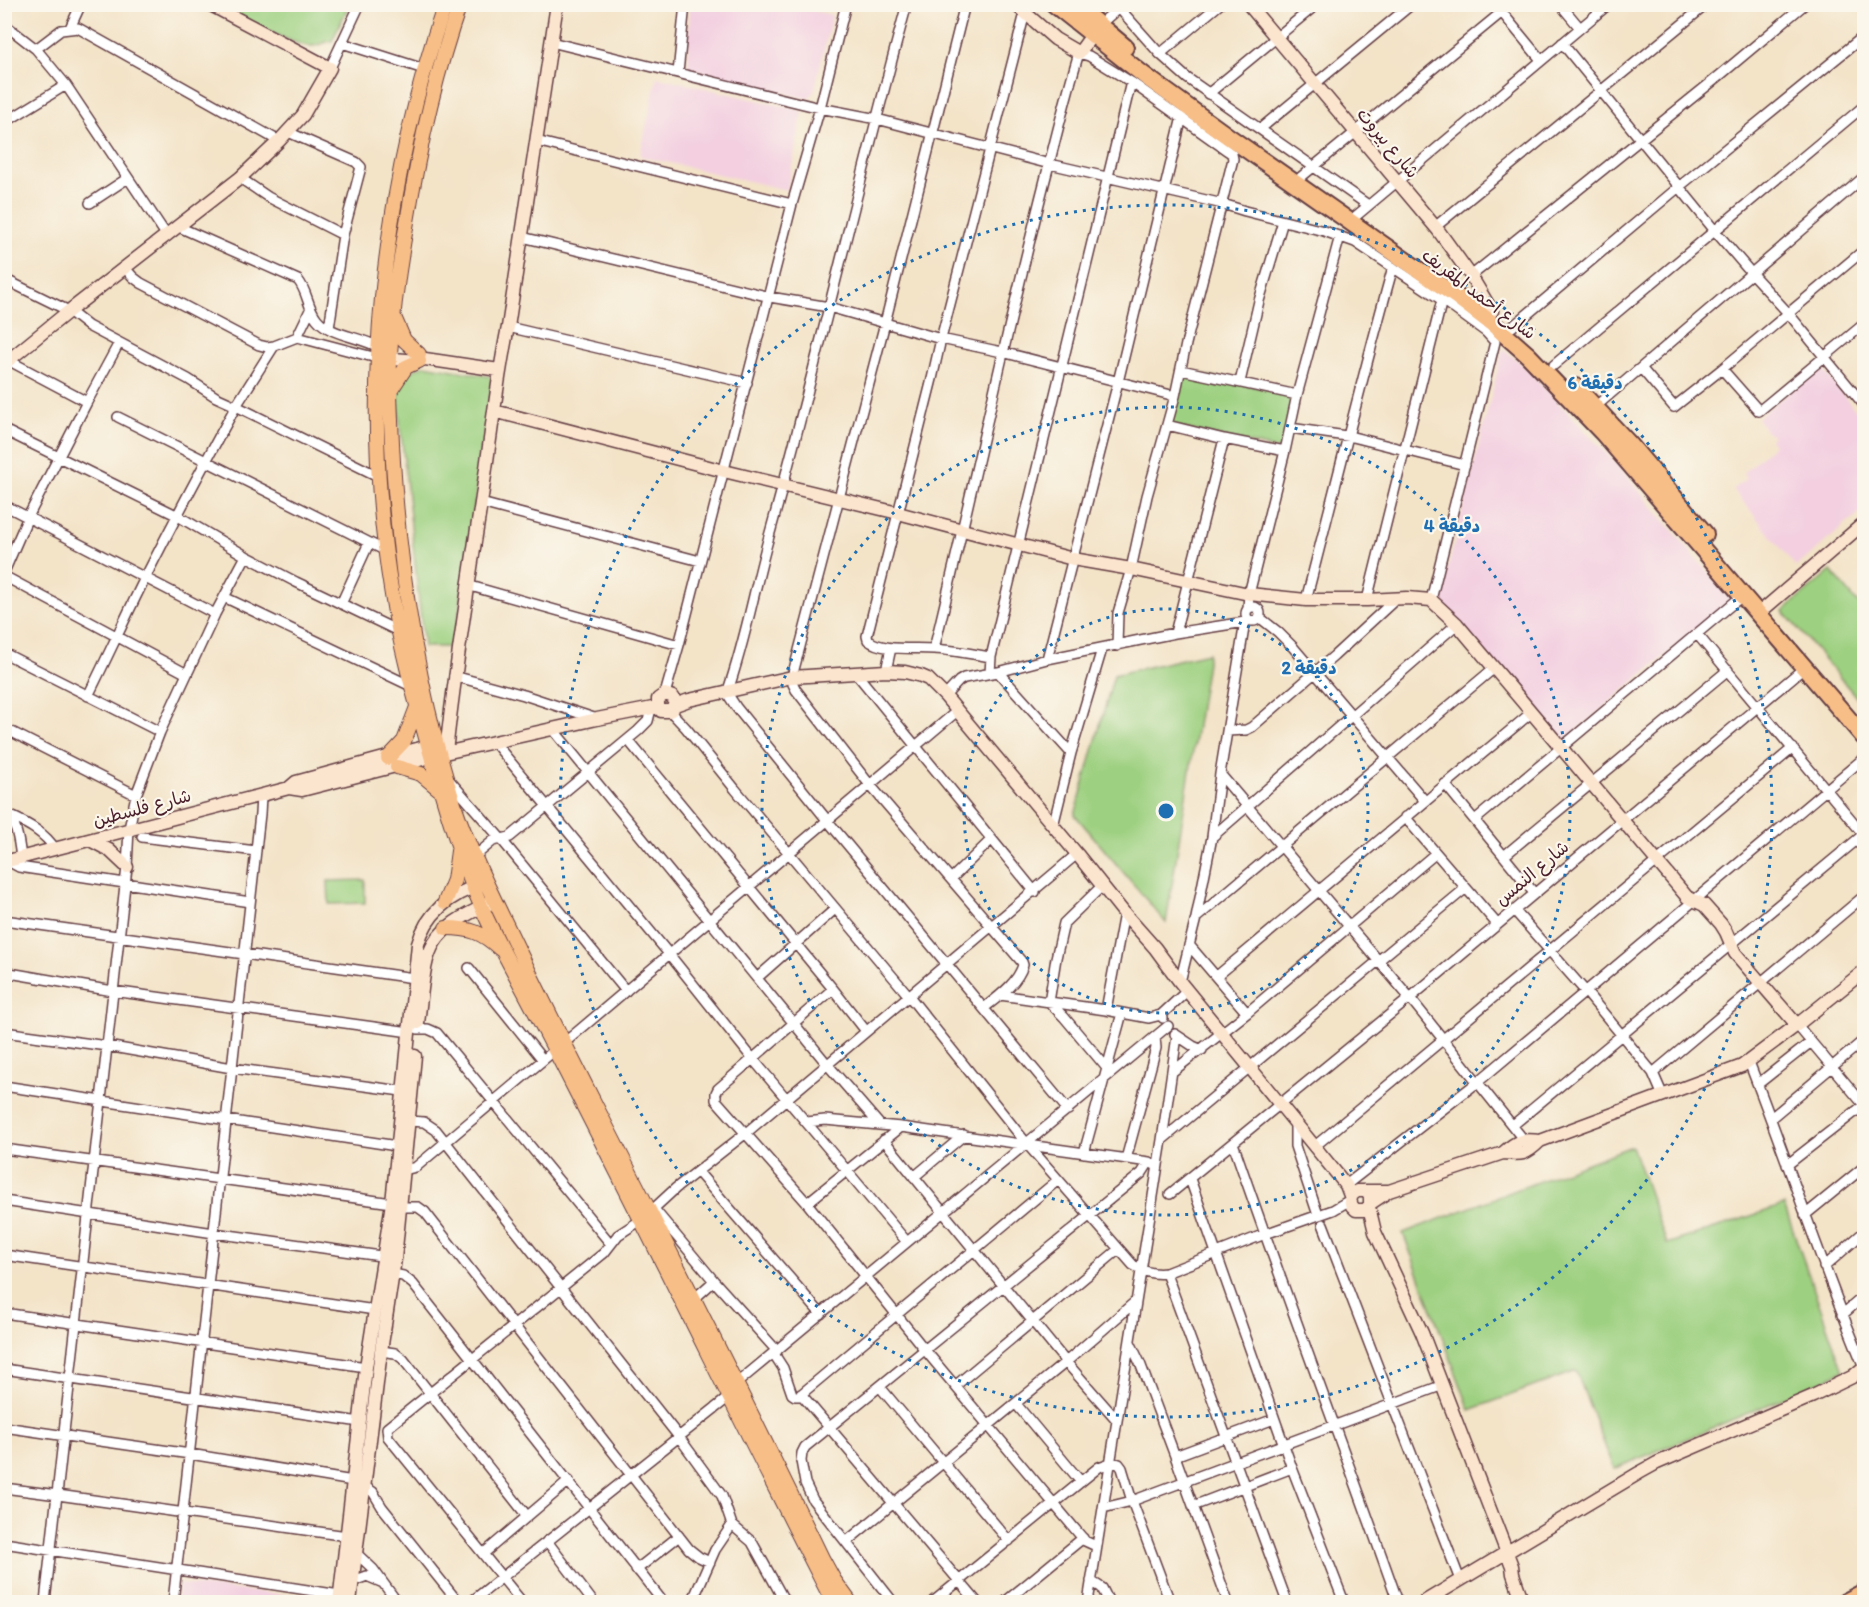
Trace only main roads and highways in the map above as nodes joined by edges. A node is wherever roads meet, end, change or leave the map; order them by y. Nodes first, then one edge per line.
1 (445, 4) edge
2 (460, 4) edge
3 (1054, 4) edge
4 (1074, 4) edge
5 (1096, 30) junction
6 (393, 314) junction
7 (384, 353) junction
8 (390, 392) junction
9 (1680, 513) junction
10 (417, 707) junction
11 (1864, 727) edge
12 (1864, 737) edge
13 (436, 752) junction
14 (440, 791) junction
15 (458, 846) junction
16 (445, 902) road end
17 (446, 928) road end
18 (504, 952) junction
19 (559, 1047) junction
20 (649, 1214) junction
21 (1864, 1592) edge
22 (832, 1602) edge
23 (850, 1602) edge
24 (1845, 1602) edge

1 - 7 main road
2 - 6 main road
3 - 5 highway, شارع أحمد المقريف
4 - 5 highway, شارع أحمد المقريف
5 - 9 highway, شارع أحمد المقريف
5 - 9 highway, شارع أحمد المقريف
6 - 7 main road
6 - 8 main road
7 - 8 main road
7 - 10 main road
8 - 13 main road
9 - 11 highway, شارع أحمد المقريف
9 - 12 highway, شارع أحمد المقريف
10 - 13 main road
10 - 14 main road
13 - 14 main road
13 - 19 main road
14 - 15 main road
15 - 16 main road
15 - 18 main road
17 - 18 main road
18 - 19 main road
19 - 20 main road
20 - 22 main road
20 - 23 main road
21 - 24 highway

